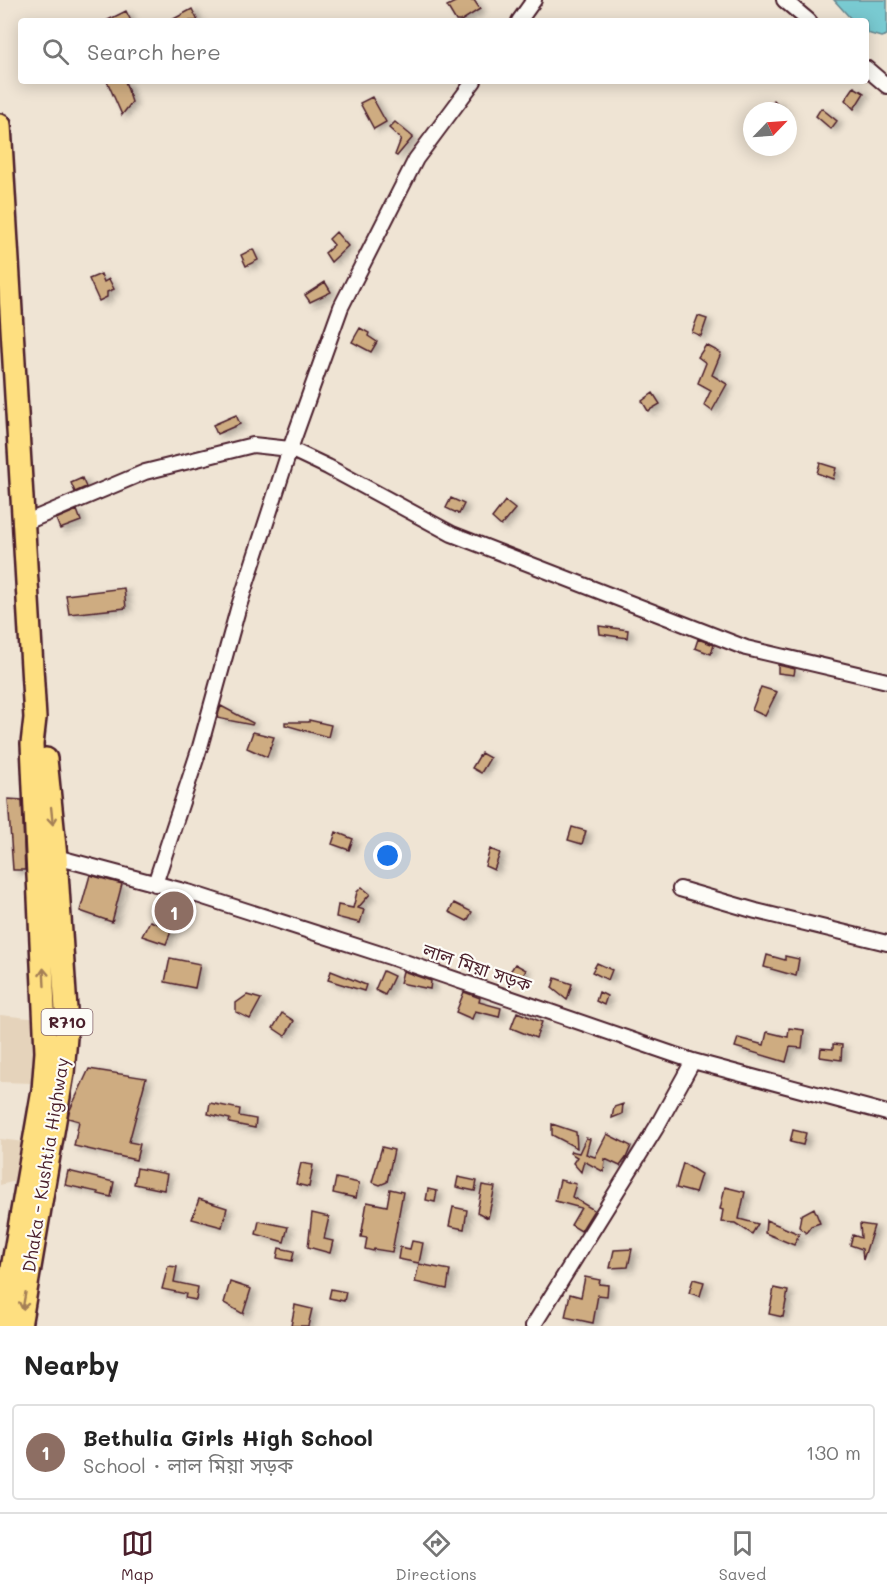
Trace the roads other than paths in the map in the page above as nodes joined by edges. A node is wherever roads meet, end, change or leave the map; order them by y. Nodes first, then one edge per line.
1 (534, 0) edge
2 (784, 0) edge
3 (521, 18) edge
4 (805, 18) edge
5 (869, 71) edge
6 (472, 84) edge
7 (887, 86) edge
8 (0, 125) edge
9 (290, 449) junction
10 (24, 523) junction
11 (887, 681) edge
12 (35, 718) junction
13 (56, 857) junction
14 (155, 884) junction
15 (680, 889) dead end
16 (887, 943) edge
17 (693, 1061) junction
18 (887, 1113) edge
19 (2, 1326) edge
20 (20, 1326) edge
21 (533, 1326) edge

1 - 3 street
2 - 4 street
5 - 7 street
6 - 9 street
8 - 10 main road, Dhaka - Kushtia Highway / R710
9 - 10 street
9 - 11 street
9 - 14 street
10 - 12 main road, Dhaka - Kushtia Highway / R710
12 -> 13 main road, Dhaka - Kushtia Highway / R710
19 -> 12 main road, Dhaka - Kushtia Highway / R710
13 - 14 street, লাল মিয়া সড়ক
13 -> 20 main road, Dhaka - Kushtia Highway / R710
14 - 17 street, লাল মিয়া সড়ক
15 - 16 street
17 - 18 street, লাল মিয়া সড়ক
17 - 21 street

